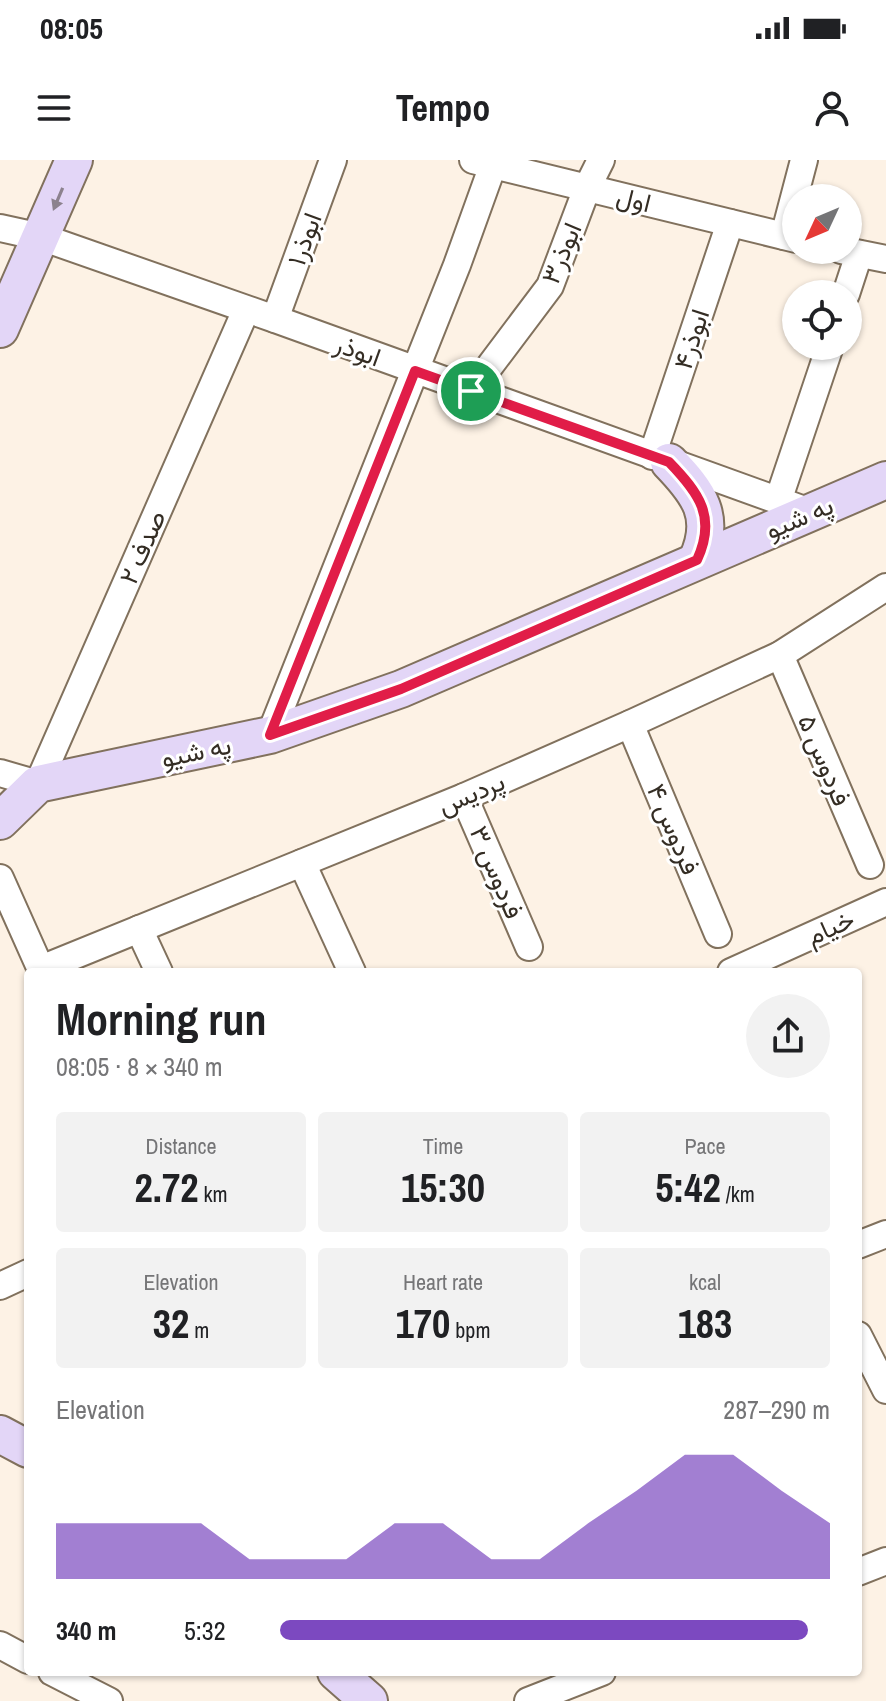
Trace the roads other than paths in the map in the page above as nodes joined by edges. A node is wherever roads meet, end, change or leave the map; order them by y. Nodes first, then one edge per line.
1 (74, 160) edge
2 (333, 160) edge
3 (601, 160) edge
4 (804, 160) edge
5 (483, 162) edge
6 (800, 184) edge
7 (587, 188) junction
8 (730, 223) junction
9 (0, 228) edge
10 (782, 235) edge
11 (41, 237) junction
12 (862, 254) edge
13 (886, 259) edge
14 (246, 310) junction
15 (275, 319) junction
16 (0, 329) edge
17 (827, 360) edge
18 (415, 371) junction
19 (471, 391) junction
20 (661, 459) junction
21 (883, 487) edge
22 (794, 506) junction
23 (697, 560) junction
24 (886, 587) edge
25 (780, 655) junction
26 (630, 724) junction
27 (270, 735) junction
28 (0, 773) edge
29 (38, 784) junction
30 (464, 797) junction
31 (0, 821) edge
32 (302, 863) junction
33 (870, 865) dead end
34 (0, 878) edge
35 (886, 902) edge
36 (139, 929) junction
37 (718, 934) dead end
38 (529, 947) dead end
39 (41, 968) edge
40 (47, 968) edge
41 (157, 968) edge
42 (350, 968) edge
43 (740, 968) edge
44 (886, 1234) edge
45 (862, 1243) edge
46 (24, 1275) edge
47 (0, 1286) edge
48 (862, 1343) edge
49 (886, 1390) edge
50 (0, 1434) edge
51 (24, 1447) edge
52 (886, 1561) edge
53 (862, 1570) edge
54 (0, 1645) edge
55 (24, 1658) edge
56 (60, 1676) edge
57 (341, 1676) edge
58 (592, 1676) edge
59 (109, 1701) edge
60 (369, 1701) edge
61 (528, 1701) edge

1 -> 11 street
2 - 15 street, ابوذر۱
3 - 7 street, ابوذر۳
4 - 6 street
5 - 7 street, اول
5 - 18 street
7 - 8 street, اول
7 - 19 street, ابوذر۳
8 - 10 street, اول
8 - 20 street, ابوذر۴
9 - 11 street, ابوذر
11 - 14 street, ابوذر
11 - 16 street
12 - 13 street
14 - 15 street, ابوذر
14 - 29 street, صدف ۲
15 - 18 street, ابوذر
17 - 22 street
18 - 19 street, ابوذر
18 - 27 street
19 - 20 street, ابوذر
20 - 22 street, ابوذر
20 - 23 street
21 - 22 street, په شیو
22 - 23 street, په شیو
23 - 27 street, په شیو
24 - 25 street, پردیس
25 - 26 street, پردیس
25 - 33 street, فردوس ۵
26 - 30 street, پردیس
26 - 37 street, فردوس ۴
27 - 29 street, په شیو
28 - 29 street
29 - 31 street
30 - 32 street, پردیس
30 - 38 street, فردوس ۳
32 - 36 street, پردیس
32 - 42 street
34 - 39 street
35 - 43 street, خیام
36 - 40 street, پردیس
36 - 41 street
44 - 45 street
46 - 47 street
48 - 49 street
50 - 51 street
52 - 53 street
54 - 55 street
56 - 59 street
57 - 60 street
58 - 61 street

